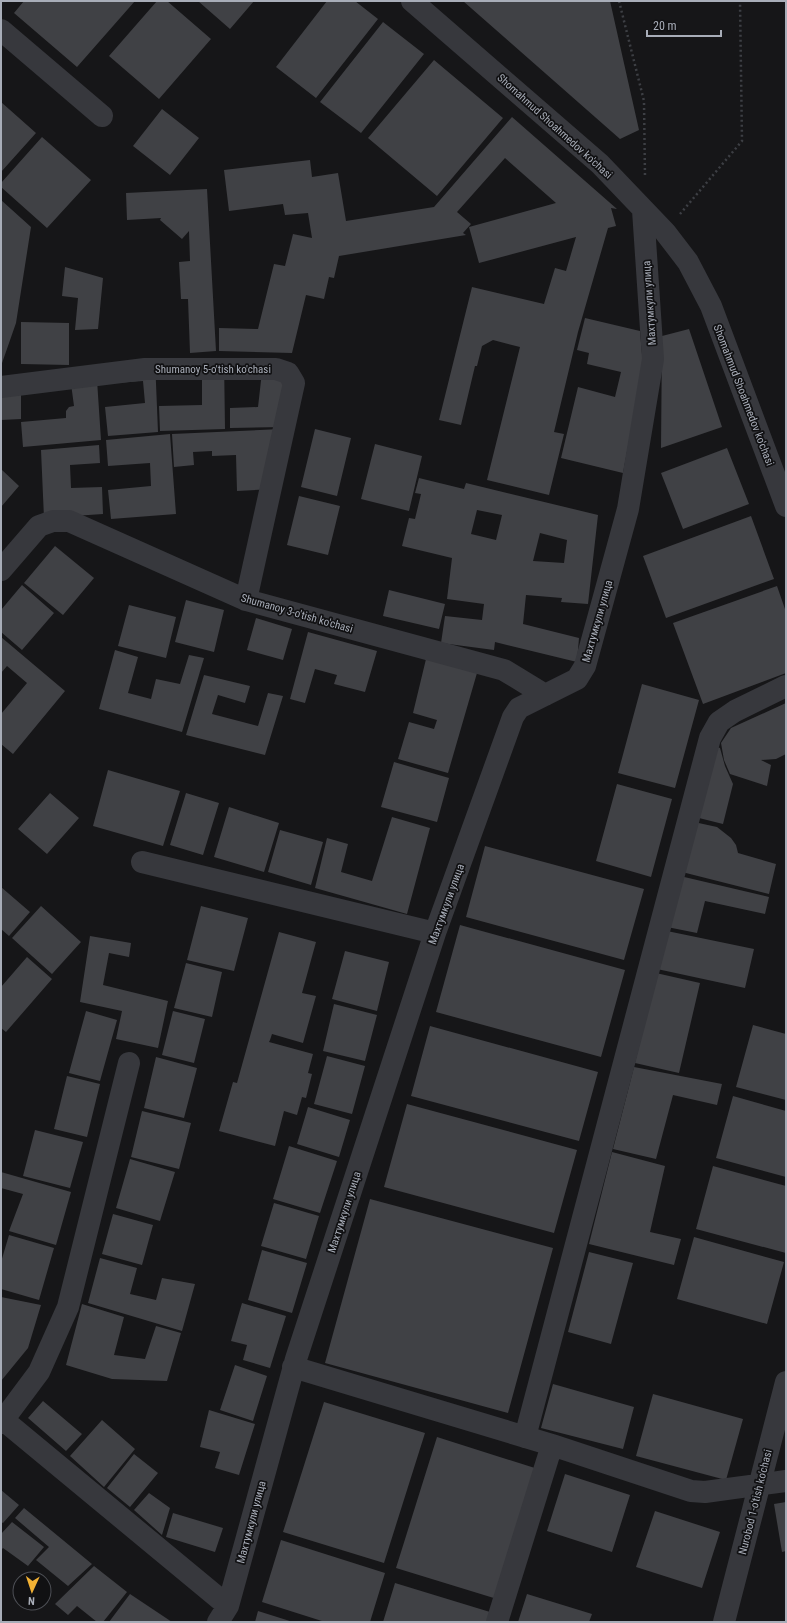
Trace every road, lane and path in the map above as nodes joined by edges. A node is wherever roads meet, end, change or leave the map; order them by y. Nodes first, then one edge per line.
1 (412, 1) edge
2 (619, 1) edge
3 (740, 1) edge
4 (1, 30) edge
5 (102, 116) dead end
6 (643, 210) junction
7 (665, 232) junction
8 (1, 387) edge
9 (786, 506) edge
10 (1, 570) edge
11 (246, 600) junction
12 (786, 686) edge
13 (544, 695) junction
14 (142, 862) dead end
15 (435, 933) junction
16 (129, 1062) dead end
17 (293, 1367) junction
18 (786, 1382) edge
19 (2, 1420) edge
20 (525, 1437) junction
21 (552, 1445) junction
22 (786, 1481) edge
23 (760, 1485) junction
24 (223, 1614) edge
25 (497, 1622) edge
26 (724, 1622) edge

1 - 6 street, Shomahmud Shoahmedov ko'chasi
2 - 6 path
3 - 7 path
4 - 5 street
6 - 7 street, Shomahmud Shoahmedov ko'chasi
6 - 13 street, Махтумкули улица
7 - 9 street, Shomahmud Shoahmedov ko'chasi
8 - 11 street, Shumanoy 5-o'tish ko'chasi
10 - 11 street, Shumanoy 3-o'tish ko'chasi
11 - 13 street, Shumanoy 3-o'tish ko'chasi
12 - 20 street
13 - 15 street, Махтумкули улица
14 - 15 street
15 - 17 street, Махтумкули улица
16 - 19 street
17 - 20 street
17 - 24 street, Махтумкули улица
18 - 23 street, Nurobod 1-o'tish ko'chasi
19 - 24 street
20 - 21 street
21 - 23 street
21 - 25 street
22 - 23 street
23 - 26 street, Nurobod 1-o'tish ko'chasi

